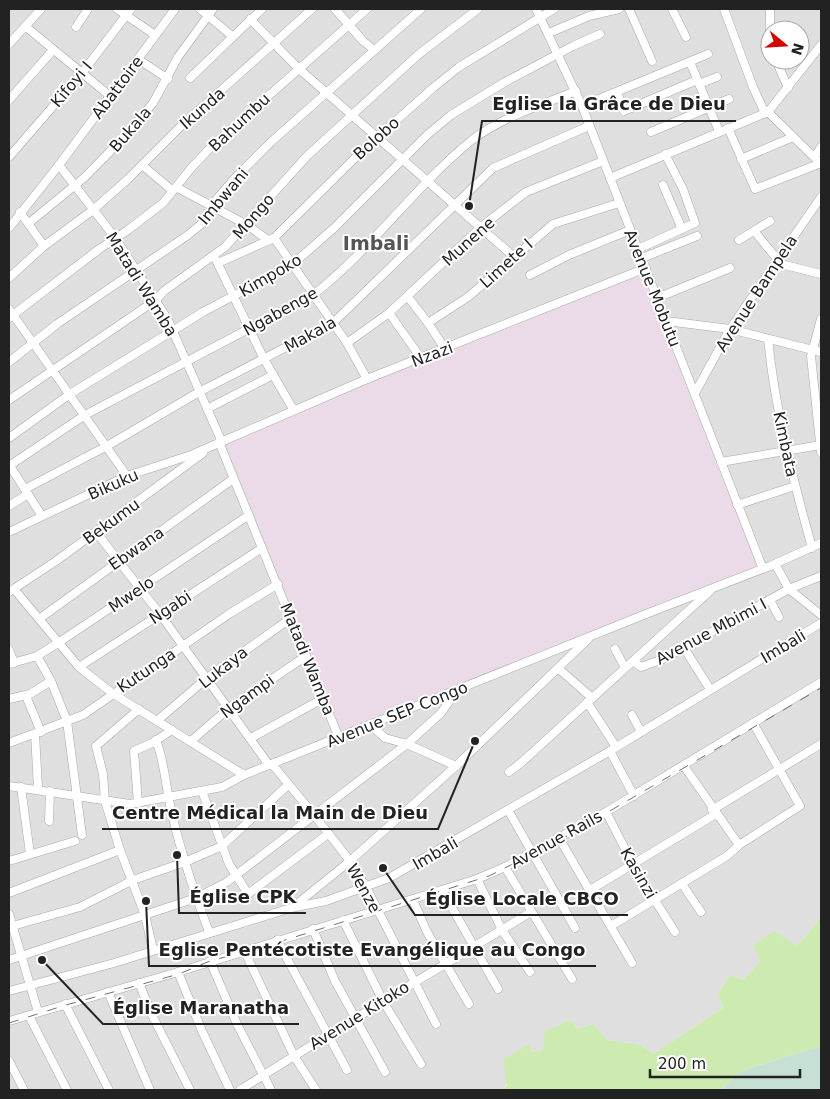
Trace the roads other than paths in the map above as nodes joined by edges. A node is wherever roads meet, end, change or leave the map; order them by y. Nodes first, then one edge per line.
1 (41, 9) edge
2 (88, 9) edge
3 (117, 9) edge
4 (175, 9) edge
5 (200, 9) edge
6 (262, 9) edge
7 (312, 9) edge
8 (335, 9) edge
9 (367, 9) edge
10 (421, 9) edge
11 (478, 9) edge
12 (536, 9) edge
13 (554, 9) edge
14 (619, 9) edge
15 (629, 9) edge
16 (672, 9) edge
17 (724, 9) edge
18 (128, 12) edge
19 (210, 12) edge
20 (541, 17) junction
21 (250, 20) junction
22 (350, 23) junction
23 (25, 26) junction
24 (76, 26) dead end
25 (549, 33) junction
26 (600, 34) dead end
27 (155, 35) junction
28 (232, 36) junction
29 (686, 37) dead end
30 (9, 44) edge
31 (273, 44) junction
32 (821, 45) edge
33 (373, 49) junction
34 (53, 50) junction
35 (708, 54) dead end
36 (560, 55) junction
37 (138, 59) junction
38 (652, 61) dead end
39 (690, 62) junction
40 (298, 68) junction
41 (780, 70) edge
42 (82, 73) junction
43 (717, 76) dead end
44 (190, 78) dead end
45 (168, 79) junction
46 (698, 82) junction
47 (788, 88) junction
48 (327, 91) junction
49 (576, 91) junction
50 (617, 92) junction
51 (110, 96) junction
52 (729, 99) dead end
53 (9, 100) edge
54 (582, 106) junction
55 (709, 107) junction
56 (767, 112) junction
57 (353, 116) junction
58 (589, 126) junction
59 (728, 128) junction
60 (719, 131) junction
61 (651, 132) dead end
62 (378, 137) junction
63 (793, 137) junction
64 (821, 147) edge
65 (665, 154) junction
66 (815, 156) junction
67 (9, 157) edge
68 (403, 159) junction
69 (741, 159) junction
70 (603, 161) junction
71 (821, 164) edge
72 (59, 165) junction
73 (142, 166) junction
74 (610, 178) junction
75 (429, 182) junction
76 (75, 185) junction
77 (663, 185) dead end
78 (174, 189) junction
79 (821, 197) edge
80 (455, 203) junction
81 (619, 203) junction
82 (212, 207) junction
83 (93, 210) junction
84 (20, 212) junction
85 (770, 221) dead end
86 (29, 223) junction
87 (246, 225) junction
88 (482, 227) junction
89 (9, 228) edge
90 (682, 229) junction
91 (630, 230) junction
92 (754, 231) junction
93 (697, 236) dead end
94 (116, 239) junction
95 (271, 239) junction
96 (739, 240) dead end
97 (44, 246) junction
98 (638, 249) junction
99 (513, 256) junction
100 (642, 258) junction
101 (216, 259) junction
102 (778, 261) junction
103 (293, 264) junction
104 (646, 268) junction
105 (730, 268) dead end
106 (137, 270) junction
107 (530, 274) dead end
108 (821, 274) edge
109 (9, 278) edge
110 (313, 295) junction
111 (233, 296) junction
112 (408, 297) junction
113 (657, 298) junction
114 (156, 300) junction
115 (10, 313) edge
116 (389, 313) junction
117 (821, 319) edge
118 (666, 321) junction
119 (333, 323) junction
120 (428, 323) junction
121 (249, 328) junction
122 (730, 329) junction
123 (174, 331) junction
124 (768, 339) junction
125 (33, 342) junction
126 (347, 343) junction
127 (445, 350) junction
128 (812, 351) junction
129 (821, 352) edge
130 (421, 358) junction
131 (264, 359) junction
132 (9, 362) edge
133 (187, 362) junction
134 (52, 370) junction
135 (273, 375) junction
136 (367, 379) junction
137 (199, 392) junction
138 (695, 393) junction
139 (70, 394) junction
140 (9, 400) edge
141 (207, 409) junction
142 (292, 409) junction
143 (85, 415) junction
144 (9, 438) edge
145 (220, 441) junction
146 (107, 446) junction
147 (210, 447) junction
148 (821, 447) edge
149 (787, 451) junction
150 (721, 462) junction
151 (9, 466) edge
152 (127, 476) junction
153 (233, 479) junction
154 (795, 486) junction
155 (27, 492) junction
156 (737, 505) junction
157 (9, 506) edge
158 (249, 515) junction
159 (42, 516) junction
160 (9, 532) edge
161 (96, 532) junction
162 (821, 543) edge
163 (262, 548) junction
164 (812, 548) junction
165 (118, 560) junction
166 (775, 564) junction
167 (763, 569) junction
168 (821, 576) edge
169 (278, 584) junction
170 (139, 588) junction
171 (712, 588) junction
172 (789, 589) junction
173 (11, 591) edge
174 (770, 600) junction
175 (820, 610) edge
176 (160, 614) junction
177 (779, 617) dead end
178 (291, 618) junction
179 (39, 619) junction
180 (821, 623) edge
181 (590, 637) junction
182 (58, 643) junction
183 (183, 645) junction
184 (684, 648) junction
185 (615, 649) dead end
186 (9, 650) edge
187 (37, 656) junction
188 (306, 656) junction
189 (633, 660) junction
190 (12, 664) edge
191 (79, 667) junction
192 (625, 668) junction
193 (560, 669) junction
194 (206, 678) junction
195 (51, 681) junction
196 (821, 682) edge
197 (710, 689) junction
198 (456, 690) junction
199 (112, 693) junction
200 (26, 696) junction
201 (324, 698) junction
202 (9, 699) edge
203 (589, 700) junction
204 (139, 709) junction
205 (228, 709) junction
206 (632, 715) dead end
207 (158, 720) junction
208 (67, 721) junction
209 (753, 723) junction
210 (370, 725) junction
211 (172, 730) junction
212 (640, 732) junction
213 (38, 733) junction
214 (251, 738) junction
215 (340, 738) junction
216 (156, 740) junction
217 (190, 741) junction
218 (9, 742) edge
219 (407, 744) junction
220 (821, 744) edge
221 (613, 749) junction
222 (270, 765) junction
223 (456, 766) junction
224 (684, 766) junction
225 (779, 769) junction
226 (509, 772) dead end
227 (244, 775) junction
228 (288, 785) junction
229 (9, 786) edge
230 (21, 787) junction
231 (38, 788) junction
232 (50, 791) junction
233 (202, 791) junction
234 (77, 796) junction
235 (634, 796) junction
236 (169, 799) junction
237 (106, 800) junction
238 (138, 803) junction
239 (508, 810) junction
240 (606, 812) junction
241 (714, 812) junction
242 (314, 814) junction
243 (49, 821) dead end
244 (328, 834) junction
245 (82, 835) dead end
246 (558, 838) junction
247 (75, 841) dead end
248 (739, 845) junction
249 (222, 846) junction
250 (120, 850) junction
251 (531, 852) junction
252 (30, 854) junction
253 (350, 861) junction
254 (9, 862) edge
255 (185, 862) junction
256 (632, 863) junction
257 (504, 867) junction
258 (237, 877) junction
259 (477, 879) junction
260 (133, 880) junction
261 (682, 884) junction
262 (366, 887) junction
263 (442, 890) junction
264 (590, 890) junction
265 (9, 893) edge
266 (196, 898) junction
267 (653, 899) junction
268 (413, 900) junction
269 (291, 908) junction
270 (376, 909) junction
271 (531, 912) junction
272 (701, 912) dead end
273 (9, 914) edge
274 (145, 915) junction
275 (343, 920) junction
276 (611, 926) junction
277 (11, 927) edge
278 (575, 928) dead end
279 (313, 929) junction
280 (502, 930) junction
281 (209, 932) junction
282 (675, 932) dead end
283 (277, 940) junction
284 (476, 947) junction
285 (153, 950) junction
286 (244, 950) junction
287 (22, 956) junction
288 (9, 960) edge
289 (210, 961) junction
290 (632, 962) dead end
291 (447, 964) junction
292 (178, 972) junction
293 (530, 972) dead end
294 (572, 979) dead end
295 (414, 981) junction
296 (139, 983) junction
297 (30, 985) junction
298 (498, 989) dead end
299 (9, 991) edge
300 (108, 992) junction
301 (383, 1000) junction
302 (65, 1004) junction
303 (469, 1004) dead end
304 (38, 1012) junction
305 (29, 1016) junction
306 (356, 1017) junction
307 (9, 1021) edge
308 (436, 1024) dead end
309 (327, 1034) junction
310 (294, 1056) junction
311 (9, 1061) edge
312 (421, 1064) dead end
313 (347, 1070) dead end
314 (385, 1072) dead end
315 (264, 1075) junction
316 (314, 1089) edge
317 (24, 1090) edge
318 (67, 1090) edge
319 (109, 1090) edge
320 (150, 1090) edge
321 (190, 1090) edge
322 (230, 1090) edge
323 (240, 1090) edge
324 (271, 1090) edge

1 - 23 street
2 - 24 street
3 - 18 street
4 - 27 street, Abattoire
5 - 19 street
6 - 21 street
7 - 31 street, Ikunda
8 - 22 street
9 - 22 street, Bahumbu
10 - 33 street, Imbwani
11 - 57 street, Mongo
12 - 20 street, Avenue Mobutu
13 - 20 street, Bolobo
14 - 25 street
15 - 38 street
16 - 29 street
17 - 56 street
18 - 27 street
18 - 42 street, Kifoyi I
19 - 28 street
19 - 45 street, Bukala
20 - 25 street, Avenue Mobutu
20 - 62 street, Bolobo
21 - 28 street
21 - 31 street
22 - 33 street
22 - 40 street, Bahumbu
23 - 30 street
23 - 34 street
25 - 36 street, Avenue Mobutu
26 - 36 street, Kimpoko
27 - 37 street, Abattoire
28 - 44 street
31 - 40 street
31 - 73 street, Ikunda
32 - 47 street
33 - 48 street, Imbwani
34 - 42 street
34 - 53 street
35 - 39 street
36 - 49 street, Avenue Mobutu
36 - 68 street, Kimpoko
37 - 45 street
37 - 51 street, Abattoire
39 - 46 street
39 - 50 street
40 - 48 street
40 - 78 street, Bahumbu
41 - 47 street
42 - 51 street
42 - 67 street, Kifoyi I
43 - 46 street
45 - 76 street, Bukala
46 - 50 street
46 - 55 street
47 - 56 street
48 - 57 street
48 - 82 street, Imbwani
49 - 54 street, Avenue Mobutu
49 - 75 street, Ngabenge
50 - 54 street
51 - 72 street, Abattoire
52 - 55 street
54 - 58 street, Avenue Mobutu
55 - 60 street
55 - 61 street
56 - 59 street
56 - 63 street
57 - 62 street
57 - 87 street, Mongo
58 - 70 street, Avenue Mobutu
58 - 80 street, Makala
59 - 60 street
59 - 69 street
60 - 65 street
62 - 68 street
62 - 95 street, Bolobo
63 - 66 street
63 - 69 street
64 - 66 street
65 - 74 street
65 - 90 street
66 - 71 street
68 - 75 street
68 - 103 street, Kimpoko
69 - 71 street
70 - 74 street, Avenue Mobutu
70 - 88 street, Munene
72 - 76 street, Matadi Wamba
72 - 84 street, Abattoire
73 - 78 street
73 - 83 street, Ikunda
74 - 81 street, Avenue Mobutu
75 - 80 street
75 - 110 street, Ngabenge
76 - 83 street, Matadi Wamba
76 - 86 street, Bukala
77 - 90 street
78 - 82 street
78 - 94 street, Bahumbu
79 - 102 street, Avenue Bampela
80 - 88 street
80 - 119 street, Makala
81 - 91 street, Avenue Mobutu
81 - 99 street, Limete I
82 - 87 street
82 - 106 street, Imbwani
83 - 94 street, Matadi Wamba
83 - 97 street, Ikunda
84 - 86 street
84 - 89 street, Abattoire
85 - 92 street
86 - 97 street
87 - 95 street
87 - 101 street, Mongo
88 - 99 street
88 - 112 street, Munene
90 - 98 street
91 - 98 street, Avenue Mobutu
91 - 107 street
92 - 96 street
92 - 102 street
93 - 100 street
94 - 106 street, Matadi Wamba
94 - 115 street, Bahumbu
95 - 101 street, Bolobo
95 - 103 street
97 - 109 street, Ikunda
98 - 100 street, Avenue Mobutu
99 - 120 street, Limete I
100 - 104 street, Avenue Mobutu
101 - 111 street
101 - 114 street, Mongo
102 - 108 street
102 - 122 street, Avenue Bampela
103 - 110 street
103 - 111 street, Kimpoko
104 - 113 street, Avenue Mobutu
104 - 127 street, Nzazi
105 - 113 street
106 - 114 street, Matadi Wamba
106 - 125 street, Imbwani
110 - 119 street
110 - 121 street, Ngabenge
111 - 121 street
111 - 123 street, Kimpoko
112 - 116 street, Munene
112 - 120 street
113 - 118 street, Avenue Mobutu
114 - 123 street, Matadi Wamba
114 - 134 street, Mongo
115 - 125 street
116 - 126 street, Munene
116 - 130 street
117 - 128 street
118 - 122 street
118 - 138 street, Avenue Mobutu
119 - 126 street
119 - 131 street, Makala
120 - 127 street
121 - 131 street
121 - 133 street, Ngabenge
122 - 124 street
122 - 138 street, Avenue Bampela
123 - 133 street, Matadi Wamba
123 - 139 street, Kimpoko
124 - 128 street
124 - 149 street, Kimbata
125 - 132 street, Imbwani
125 - 134 street
126 - 136 street
127 - 130 street, Nzazi
128 - 129 street
128 - 148 street
130 - 136 street, Nzazi
131 - 135 street
131 - 137 street, Makala
133 - 137 street, Matadi Wamba
133 - 143 street, Ngabenge
134 - 139 street
134 - 140 street, Mongo
135 - 141 street
135 - 142 street
136 - 142 street, Nzazi
137 - 141 street, Matadi Wamba
137 - 146 street, Makala
138 - 150 street, Avenue Mobutu
139 - 143 street
139 - 144 street, Kimpoko
141 - 145 street, Matadi Wamba
142 - 145 street, Nzazi
143 - 146 street
143 - 151 street, Ngabenge
145 - 147 street, Bikuku
145 - 153 street, Matadi Wamba
146 - 152 street
146 - 155 street, Makala
147 - 152 street, Bikuku
147 - 161 street, Bekumu
148 - 149 street
149 - 150 street
149 - 154 street, Kimbata
150 - 156 street, Avenue Mobutu
151 - 155 street
152 - 159 street, Bikuku
153 - 158 street, Matadi Wamba
153 - 165 street, Ebwana
154 - 156 street
154 - 164 street, Kimbata
155 - 157 street, Makala
155 - 159 street
156 - 167 street, Avenue Mobutu
158 - 163 street, Matadi Wamba
158 - 170 street, Mwelo
159 - 160 street, Bikuku
161 - 165 street, Wenze
161 - 173 street, Bekumu
162 - 164 street, Avenue SEP Congo
163 - 169 street, Matadi Wamba
163 - 176 street, Ngabi
164 - 166 street, Avenue SEP Congo
165 - 170 street, Wenze
165 - 179 street, Ebwana
166 - 167 street, Avenue SEP Congo
166 - 172 street
167 - 171 street, Avenue SEP Congo
168 - 172 street, Avenue Mbimi I
169 - 178 street, Matadi Wamba
169 - 183 street, Kutunga
170 - 176 street, Wenze
170 - 182 street, Mwelo
171 - 181 street, Avenue SEP Congo
171 - 189 street
172 - 174 street, Avenue Mbimi I
172 - 175 street
173 - 179 street
174 - 177 street
174 - 184 street, Avenue Mbimi I
176 - 183 street, Wenze
176 - 191 street, Ngabi
178 - 188 street, Matadi Wamba
178 - 194 street, Lukaya
179 - 182 street
180 - 197 street, Imbali
181 - 193 street
181 - 198 street, Avenue SEP Congo
182 - 187 street, Mwelo
182 - 191 street
183 - 194 street, Wenze
183 - 199 street, Kutunga
184 - 189 street, Avenue Mbimi I
184 - 197 street
185 - 192 street
186 - 190 street
187 - 190 street, Mwelo
187 - 195 street
188 - 201 street, Matadi Wamba
188 - 205 street, Ngampi
189 - 192 street
191 - 199 street
192 - 203 street
193 - 203 street
193 - 223 street
194 - 205 street, Wenze
194 - 207 street, Lukaya
195 - 200 street
195 - 208 street
196 - 209 street, Avenue Rails
197 - 212 street, Imbali
198 - 210 street, Avenue SEP Congo
198 - 219 street
199 - 204 street
199 - 208 street, Kutunga
200 - 202 street
200 - 213 street
201 - 214 street
201 - 215 street, Matadi Wamba
203 - 221 street
203 - 226 street
204 - 207 street
204 - 237 street
205 - 214 street, Wenze
205 - 217 street, Ngampi
206 - 212 street
207 - 211 street
208 - 213 street, Kutunga
208 - 234 street
209 - 224 street, Avenue Rails
209 - 225 street
210 - 215 street, Avenue SEP Congo
210 - 219 street
211 - 216 street
211 - 217 street
212 - 221 street, Imbali
213 - 218 street, Kutunga
213 - 231 street
214 - 222 street, Wenze
215 - 222 street, Avenue SEP Congo
216 - 236 street
216 - 238 street
217 - 227 street
219 - 223 street
219 - 242 street
220 - 225 street
221 - 235 street
221 - 239 street, Imbali
222 - 227 street, Avenue SEP Congo
222 - 228 street, Wenze
223 - 253 street
224 - 235 street, Avenue Rails
224 - 241 street
225 - 241 street
225 - 248 street
227 - 233 street, Avenue SEP Congo
228 - 242 street, Wenze
228 - 249 street
229 - 230 street, Avenue SEP Congo
230 - 231 street, Avenue SEP Congo
230 - 252 street
231 - 232 street, Avenue SEP Congo
232 - 234 street, Avenue SEP Congo
232 - 243 street
233 - 236 street, Avenue SEP Congo
233 - 249 street
234 - 237 street, Avenue SEP Congo
234 - 245 street
235 - 240 street, Avenue Rails
236 - 238 street, Avenue SEP Congo
236 - 255 street
237 - 238 street, Avenue SEP Congo
237 - 250 street
239 - 251 street
239 - 262 street, Imbali
240 - 246 street, Avenue Rails
240 - 256 street, Kasinzi
241 - 248 street
241 - 256 street
242 - 244 street, Wenze
242 - 258 street
244 - 253 street, Wenze
244 - 258 street
246 - 251 street, Avenue Rails
246 - 264 street
247 - 252 street
248 - 261 street
249 - 255 street
249 - 258 street
250 - 260 street
250 - 265 street
251 - 257 street, Avenue Rails
251 - 278 street
252 - 254 street
253 - 262 street, Wenze
253 - 269 street
255 - 260 street
255 - 266 street
256 - 264 street
256 - 267 street, Kasinzi
257 - 259 street, Avenue Rails
257 - 271 street
258 - 266 street
259 - 263 street, Avenue Rails
259 - 280 street
260 - 274 street
260 - 277 street
261 - 267 street
261 - 272 street
262 - 269 street, Imbali
262 - 270 street, Wenze
263 - 268 street, Avenue Rails
263 - 284 street
264 - 276 street
266 - 274 street
266 - 281 street
267 - 276 street
267 - 282 street, Kasinzi
268 - 270 street, Avenue Rails
268 - 291 street
269 - 281 street, Imbali
270 - 275 street, Avenue Rails
270 - 295 street, Wenze
271 - 280 street, Avenue Kitoko
271 - 294 street
273 - 277 street
274 - 285 street
274 - 287 street
275 - 279 street, Avenue Rails
275 - 301 street
276 - 290 street
277 - 287 street
279 - 283 street, Avenue Rails
279 - 306 street
280 - 284 street, Avenue Kitoko
280 - 293 street
281 - 285 street, Imbali
283 - 286 street, Avenue Rails
283 - 309 street
284 - 291 street, Avenue Kitoko
284 - 298 street
285 - 297 street, Imbali
286 - 289 street, Avenue Rails
286 - 310 street
287 - 288 street
287 - 297 street
289 - 292 street, Avenue Rails
289 - 315 street
291 - 295 street, Avenue Kitoko
291 - 303 street
292 - 296 street, Avenue Rails
292 - 322 street
295 - 301 street, Avenue Kitoko
295 - 308 street, Wenze
296 - 300 street, Avenue Rails
296 - 321 street
297 - 299 street, Imbali
297 - 304 street
300 - 302 street, Avenue Rails
300 - 320 street
301 - 306 street, Avenue Kitoko
301 - 312 street
302 - 304 street, Avenue Rails
302 - 319 street
304 - 305 street, Avenue Rails
305 - 307 street, Avenue Rails
305 - 318 street
306 - 309 street, Avenue Kitoko
306 - 314 street
309 - 310 street, Avenue Kitoko
309 - 313 street
310 - 315 street, Avenue Kitoko
310 - 316 street
311 - 317 street
315 - 323 street, Avenue Kitoko
315 - 324 street

